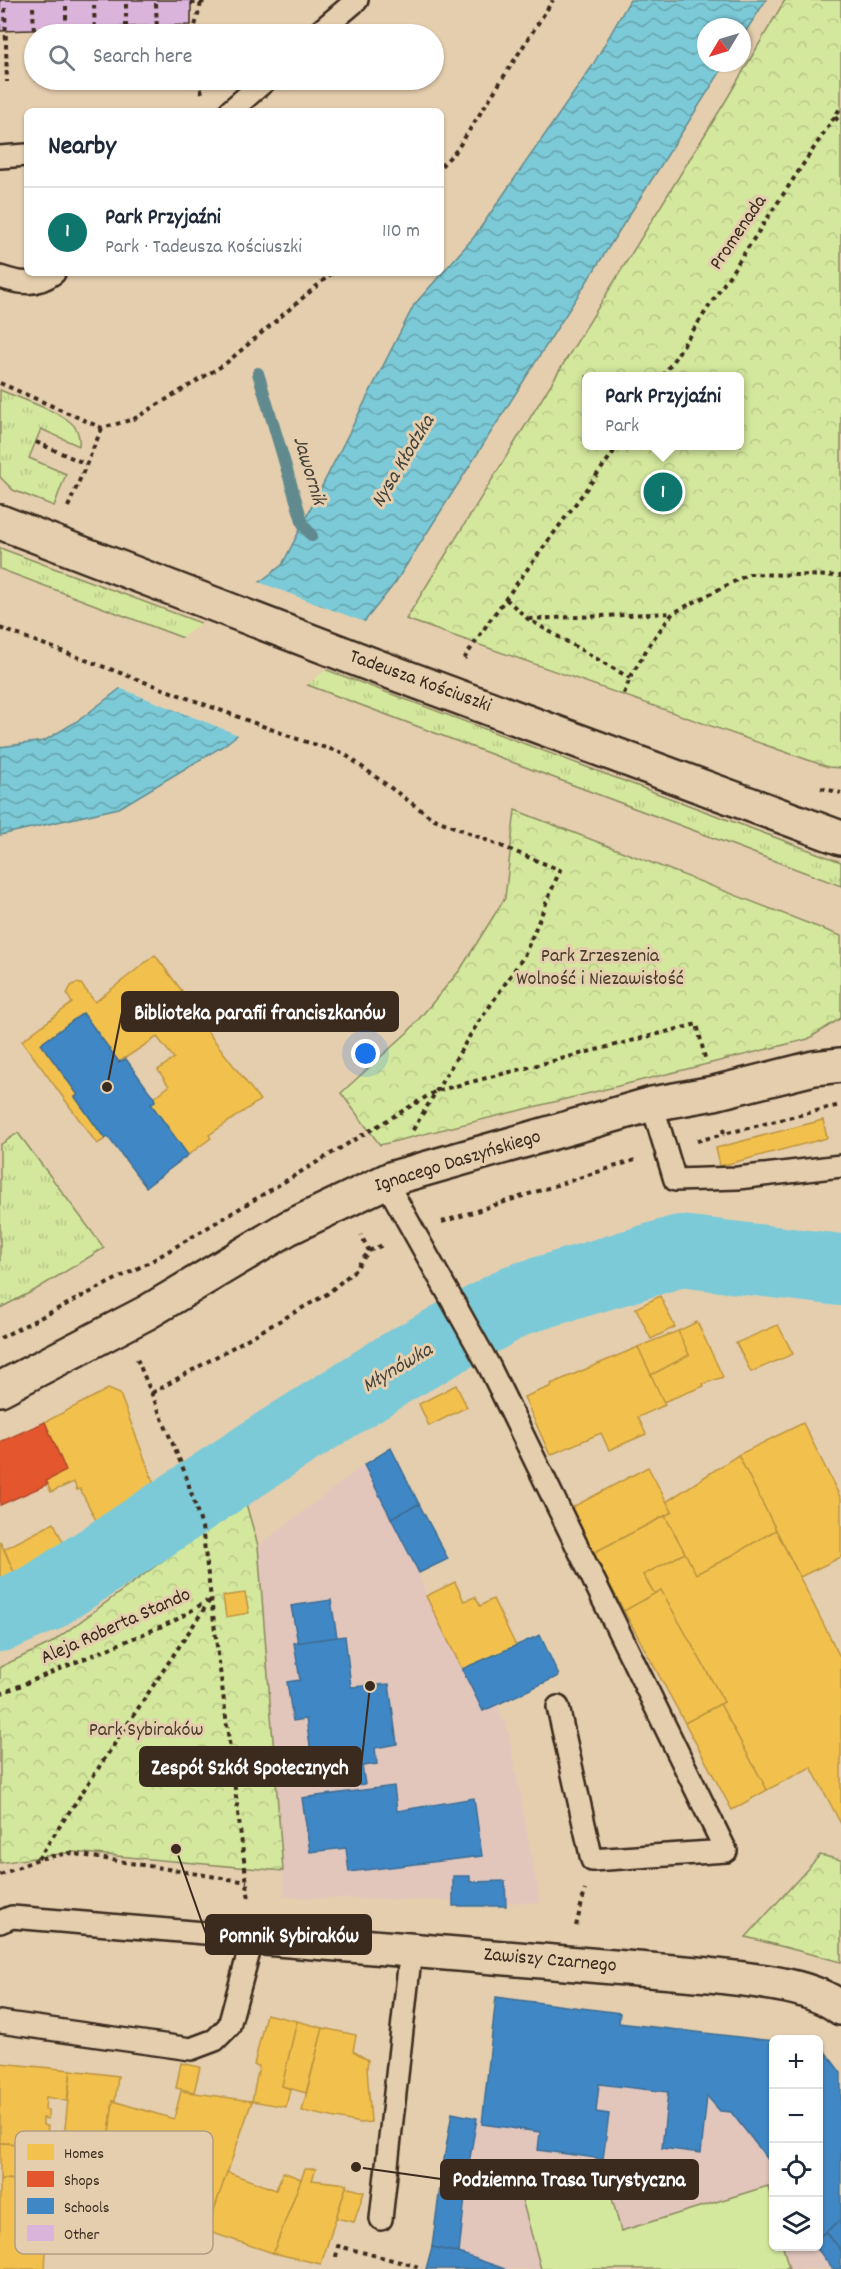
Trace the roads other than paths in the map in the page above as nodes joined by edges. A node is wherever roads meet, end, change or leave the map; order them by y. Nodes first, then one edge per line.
1 (357, 0) edge
2 (329, 24) edge
3 (254, 90) edge
4 (233, 108) edge
5 (24, 155) edge
6 (0, 157) edge
7 (49, 276) edge
8 (0, 277) edge
9 (0, 522) edge
10 (841, 838) edge
11 (841, 1046) edge
12 (827, 1066) edge
13 (652, 1104) junction
14 (841, 1166) edge
15 (386, 1182) junction
16 (0, 1389) edge
17 (558, 1707) dead end
18 (251, 1921) junction
19 (0, 1922) edge
20 (411, 1949) junction
21 (841, 2008) edge
22 (0, 2022) edge
23 (381, 2219) dead end

1 - 2 lane
3 - 4 lane
5 - 6 lane
7 - 8 lane
9 - 10 street, Tadeusza Kościuszki
11 - 12 street, Ignacego Daszyńskiego
12 - 13 street, Ignacego Daszyńskiego
13 - 14 lane
13 - 15 street, Ignacego Daszyńskiego
15 - 16 street, Ignacego Daszyńskiego
15 - 17 lane
18 - 19 lane, Zawiszy Czarnego
18 - 20 street, Zawiszy Czarnego
18 - 22 lane
20 - 21 street, Zawiszy Czarnego
20 - 23 lane

